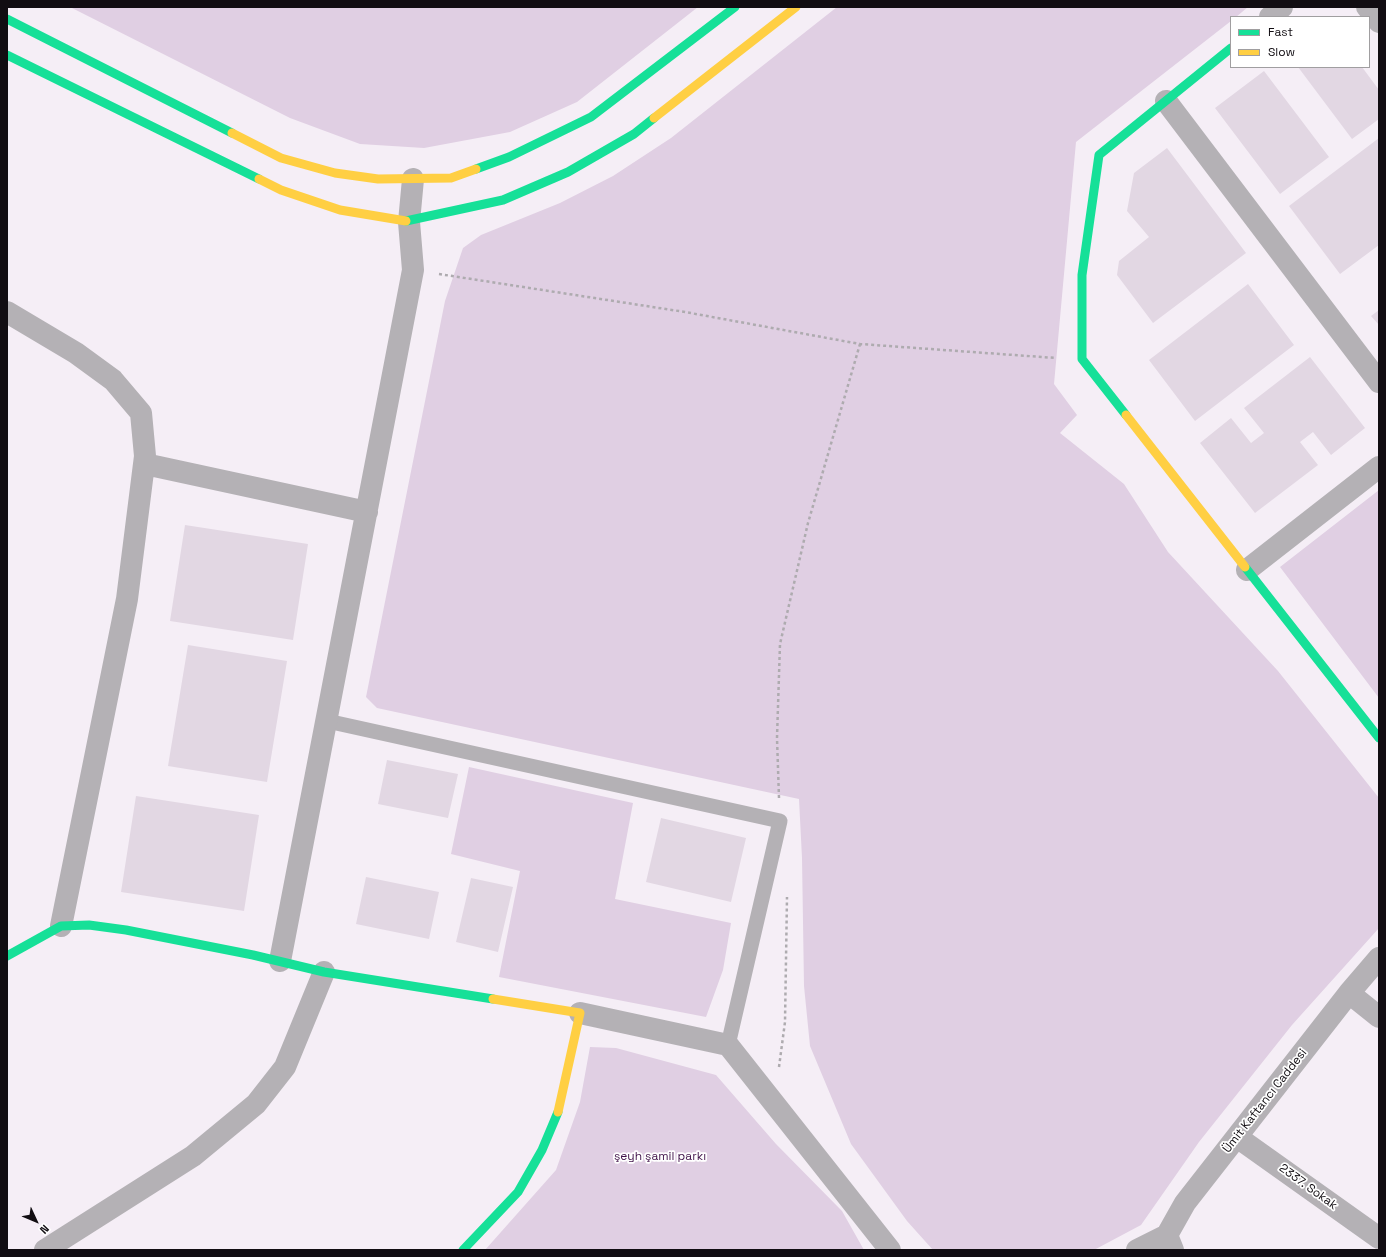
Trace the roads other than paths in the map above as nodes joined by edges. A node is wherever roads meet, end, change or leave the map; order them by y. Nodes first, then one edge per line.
1 (735, 7) edge
2 (796, 7) edge
3 (1282, 7) edge
4 (1368, 7) edge
5 (1271, 16) edge
6 (7, 20) edge
7 (1379, 22) edge
8 (1230, 49) edge
9 (7, 55) edge
10 (1166, 100) junction
11 (412, 179) junction
12 (409, 222) junction
13 (7, 312) edge
14 (1379, 382) edge
15 (145, 464) junction
16 (1379, 468) edge
17 (367, 512) junction
18 (1247, 570) junction
19 (327, 721) junction
20 (1379, 738) edge
21 (61, 926) junction
22 (7, 956) edge
23 (1379, 958) edge
24 (280, 961) junction
25 (324, 972) junction
26 (1349, 993) junction
27 (580, 1013) junction
28 (1379, 1017) edge
29 (728, 1045) junction
30 (1237, 1136) junction
31 (1379, 1238) edge
32 (1170, 1242) edge
33 (45, 1250) edge
34 (464, 1250) edge
35 (890, 1250) edge
36 (1137, 1250) edge

1 - 11 street
2 - 12 street
3 - 5 street
4 - 7 street
6 - 11 street
8 - 10 street
9 - 12 street
10 - 14 street
10 - 18 street
11 - 12 street
12 - 17 street
13 - 15 street
15 - 17 street
15 - 21 street
16 - 18 street
17 - 19 street
18 - 20 street
19 - 24 street
19 - 29 lane
21 - 22 street
21 - 24 street
23 - 26 street, Ümit Kaftancı Caddesi
24 - 25 street
25 - 27 street
25 - 33 street
26 - 28 street
26 - 30 street, Ümit Kaftancı Caddesi
27 - 29 street
27 - 34 street
29 - 35 street
30 - 31 street, 2337. Sokak
30 - 32 street, Ümit Kaftancı Caddesi
32 - 36 street

